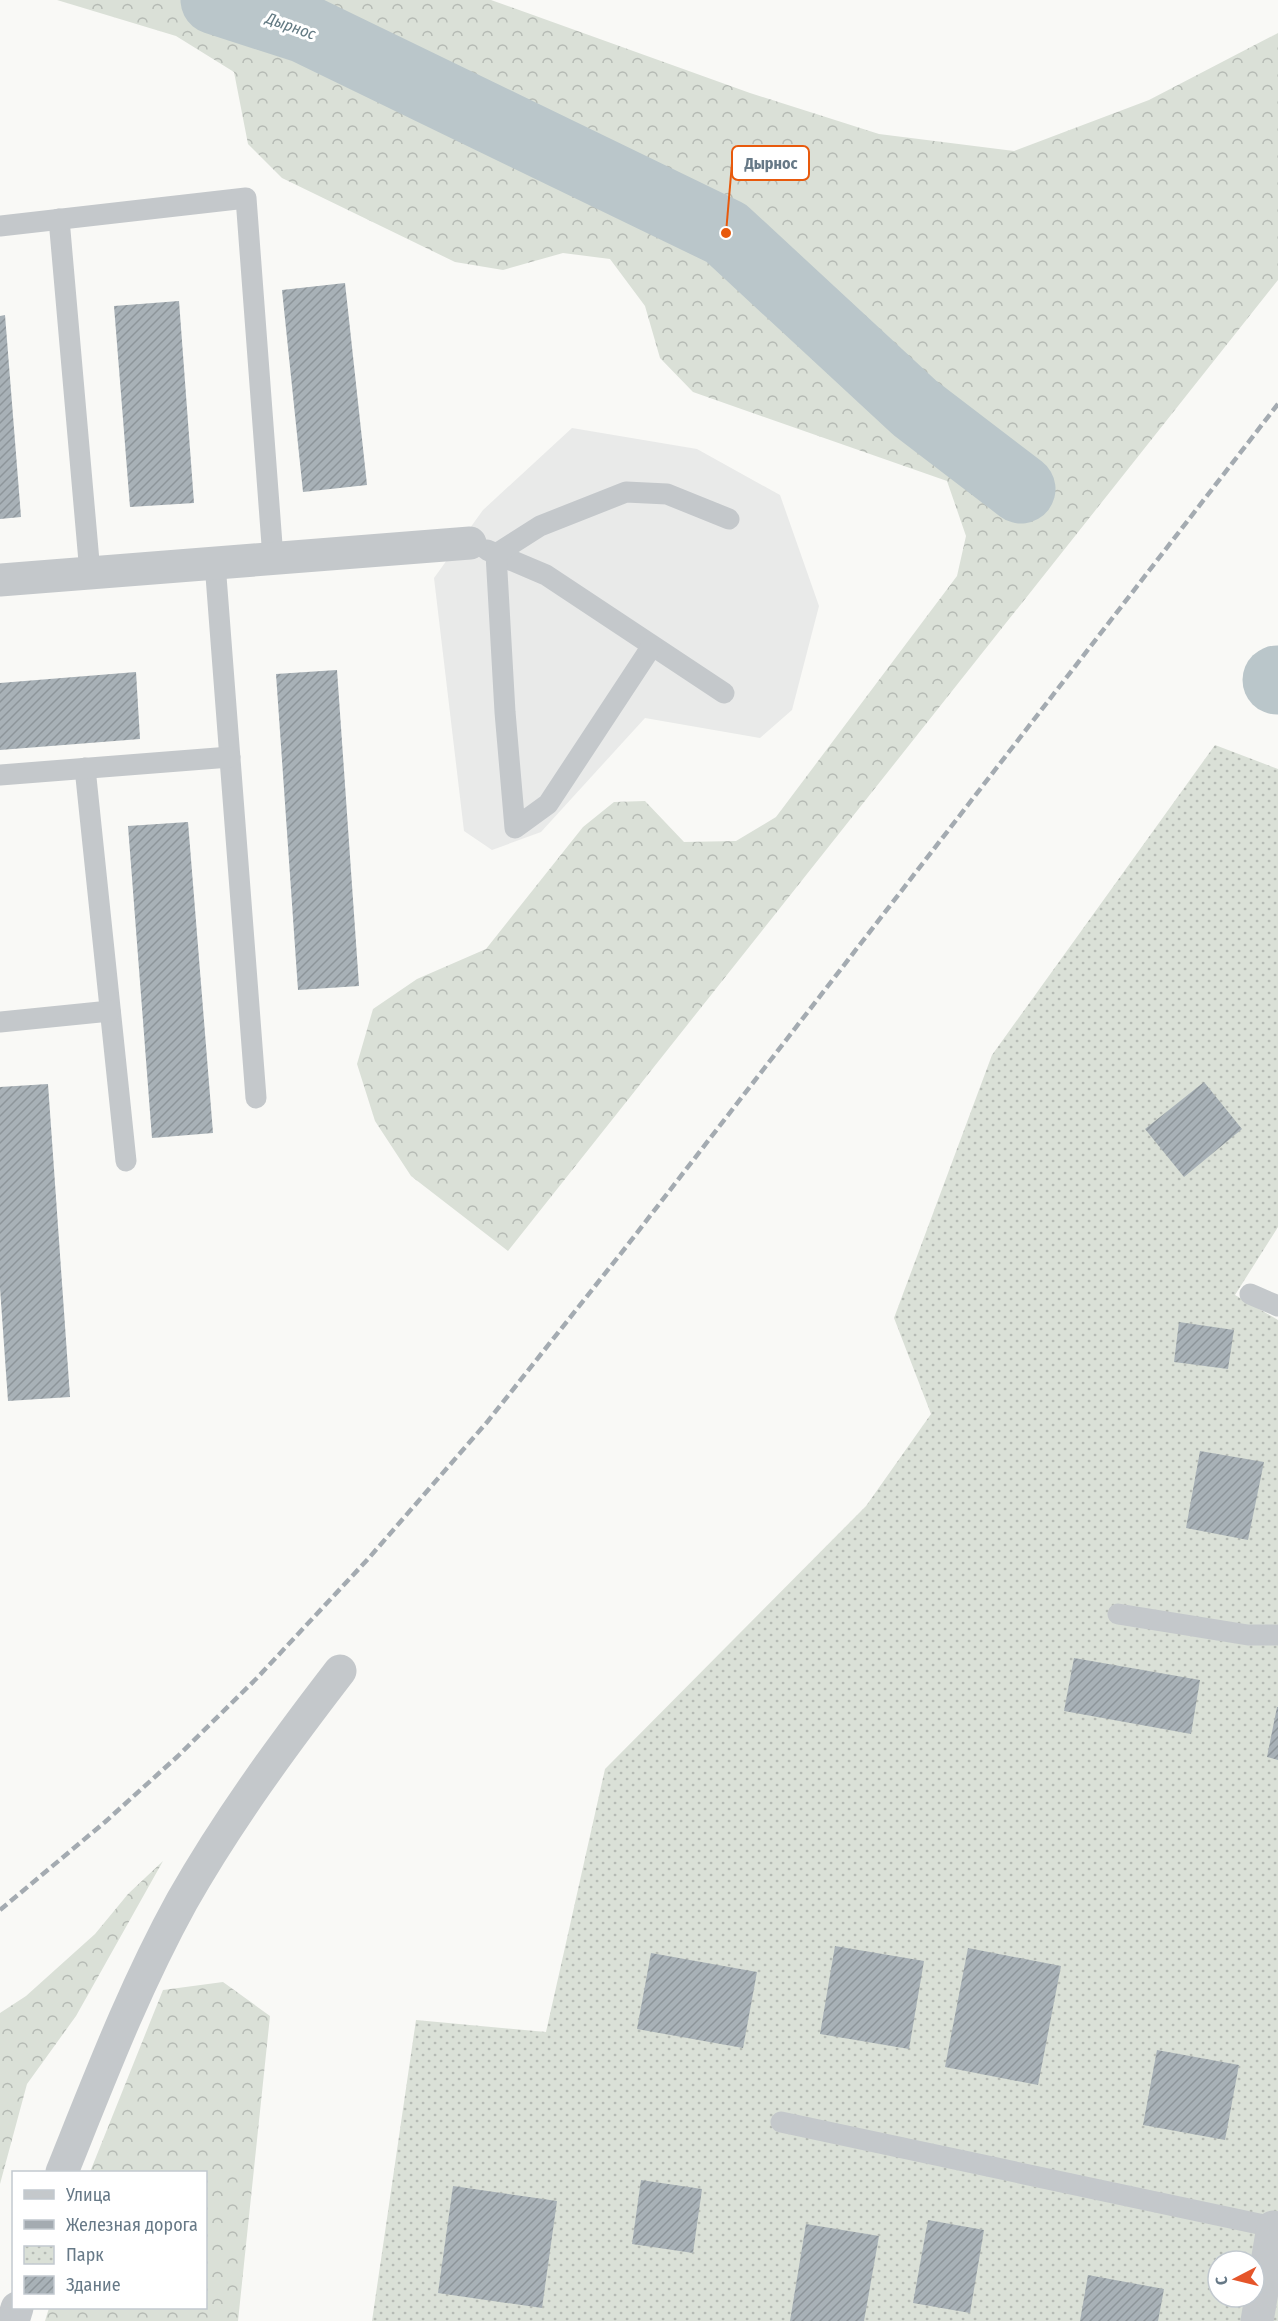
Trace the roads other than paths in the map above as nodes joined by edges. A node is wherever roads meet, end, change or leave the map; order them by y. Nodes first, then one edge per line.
1 (59, 219) junction
2 (0, 226) edge
3 (729, 519) dead end
4 (483, 548) junction
5 (273, 558) junction
6 (215, 563) junction
7 (90, 573) junction
8 (0, 580) edge
9 (652, 646) junction
10 (724, 693) dead end
11 (230, 757) junction
12 (85, 768) junction
13 (0, 775) edge
14 (110, 1011) junction
15 (0, 1022) edge
16 (256, 1098) dead end
17 (126, 1161) dead end
18 (1250, 1294) dead end
19 (1278, 1305) edge
20 (1118, 1614) dead end
21 (1278, 1635) edge
22 (340, 1671) dead end
23 (781, 2122) dead end
24 (63, 2171) edge
25 (1273, 2227) joint
26 (1257, 2321) edge

1 - 2 lane
1 - 5 lane
1 - 7 lane
3 - 4 lane
4 - 5 street
4 - 9 lane
4 - 9 lane
5 - 6 street
6 - 7 street
6 - 11 lane
7 - 8 street
9 - 10 lane
11 - 12 lane
11 - 16 lane
12 - 13 lane
12 - 14 lane
14 - 15 lane
14 - 17 lane
18 - 19 lane
20 - 21 lane
22 - 24 street
23 - 25 lane
25 - 26 street

